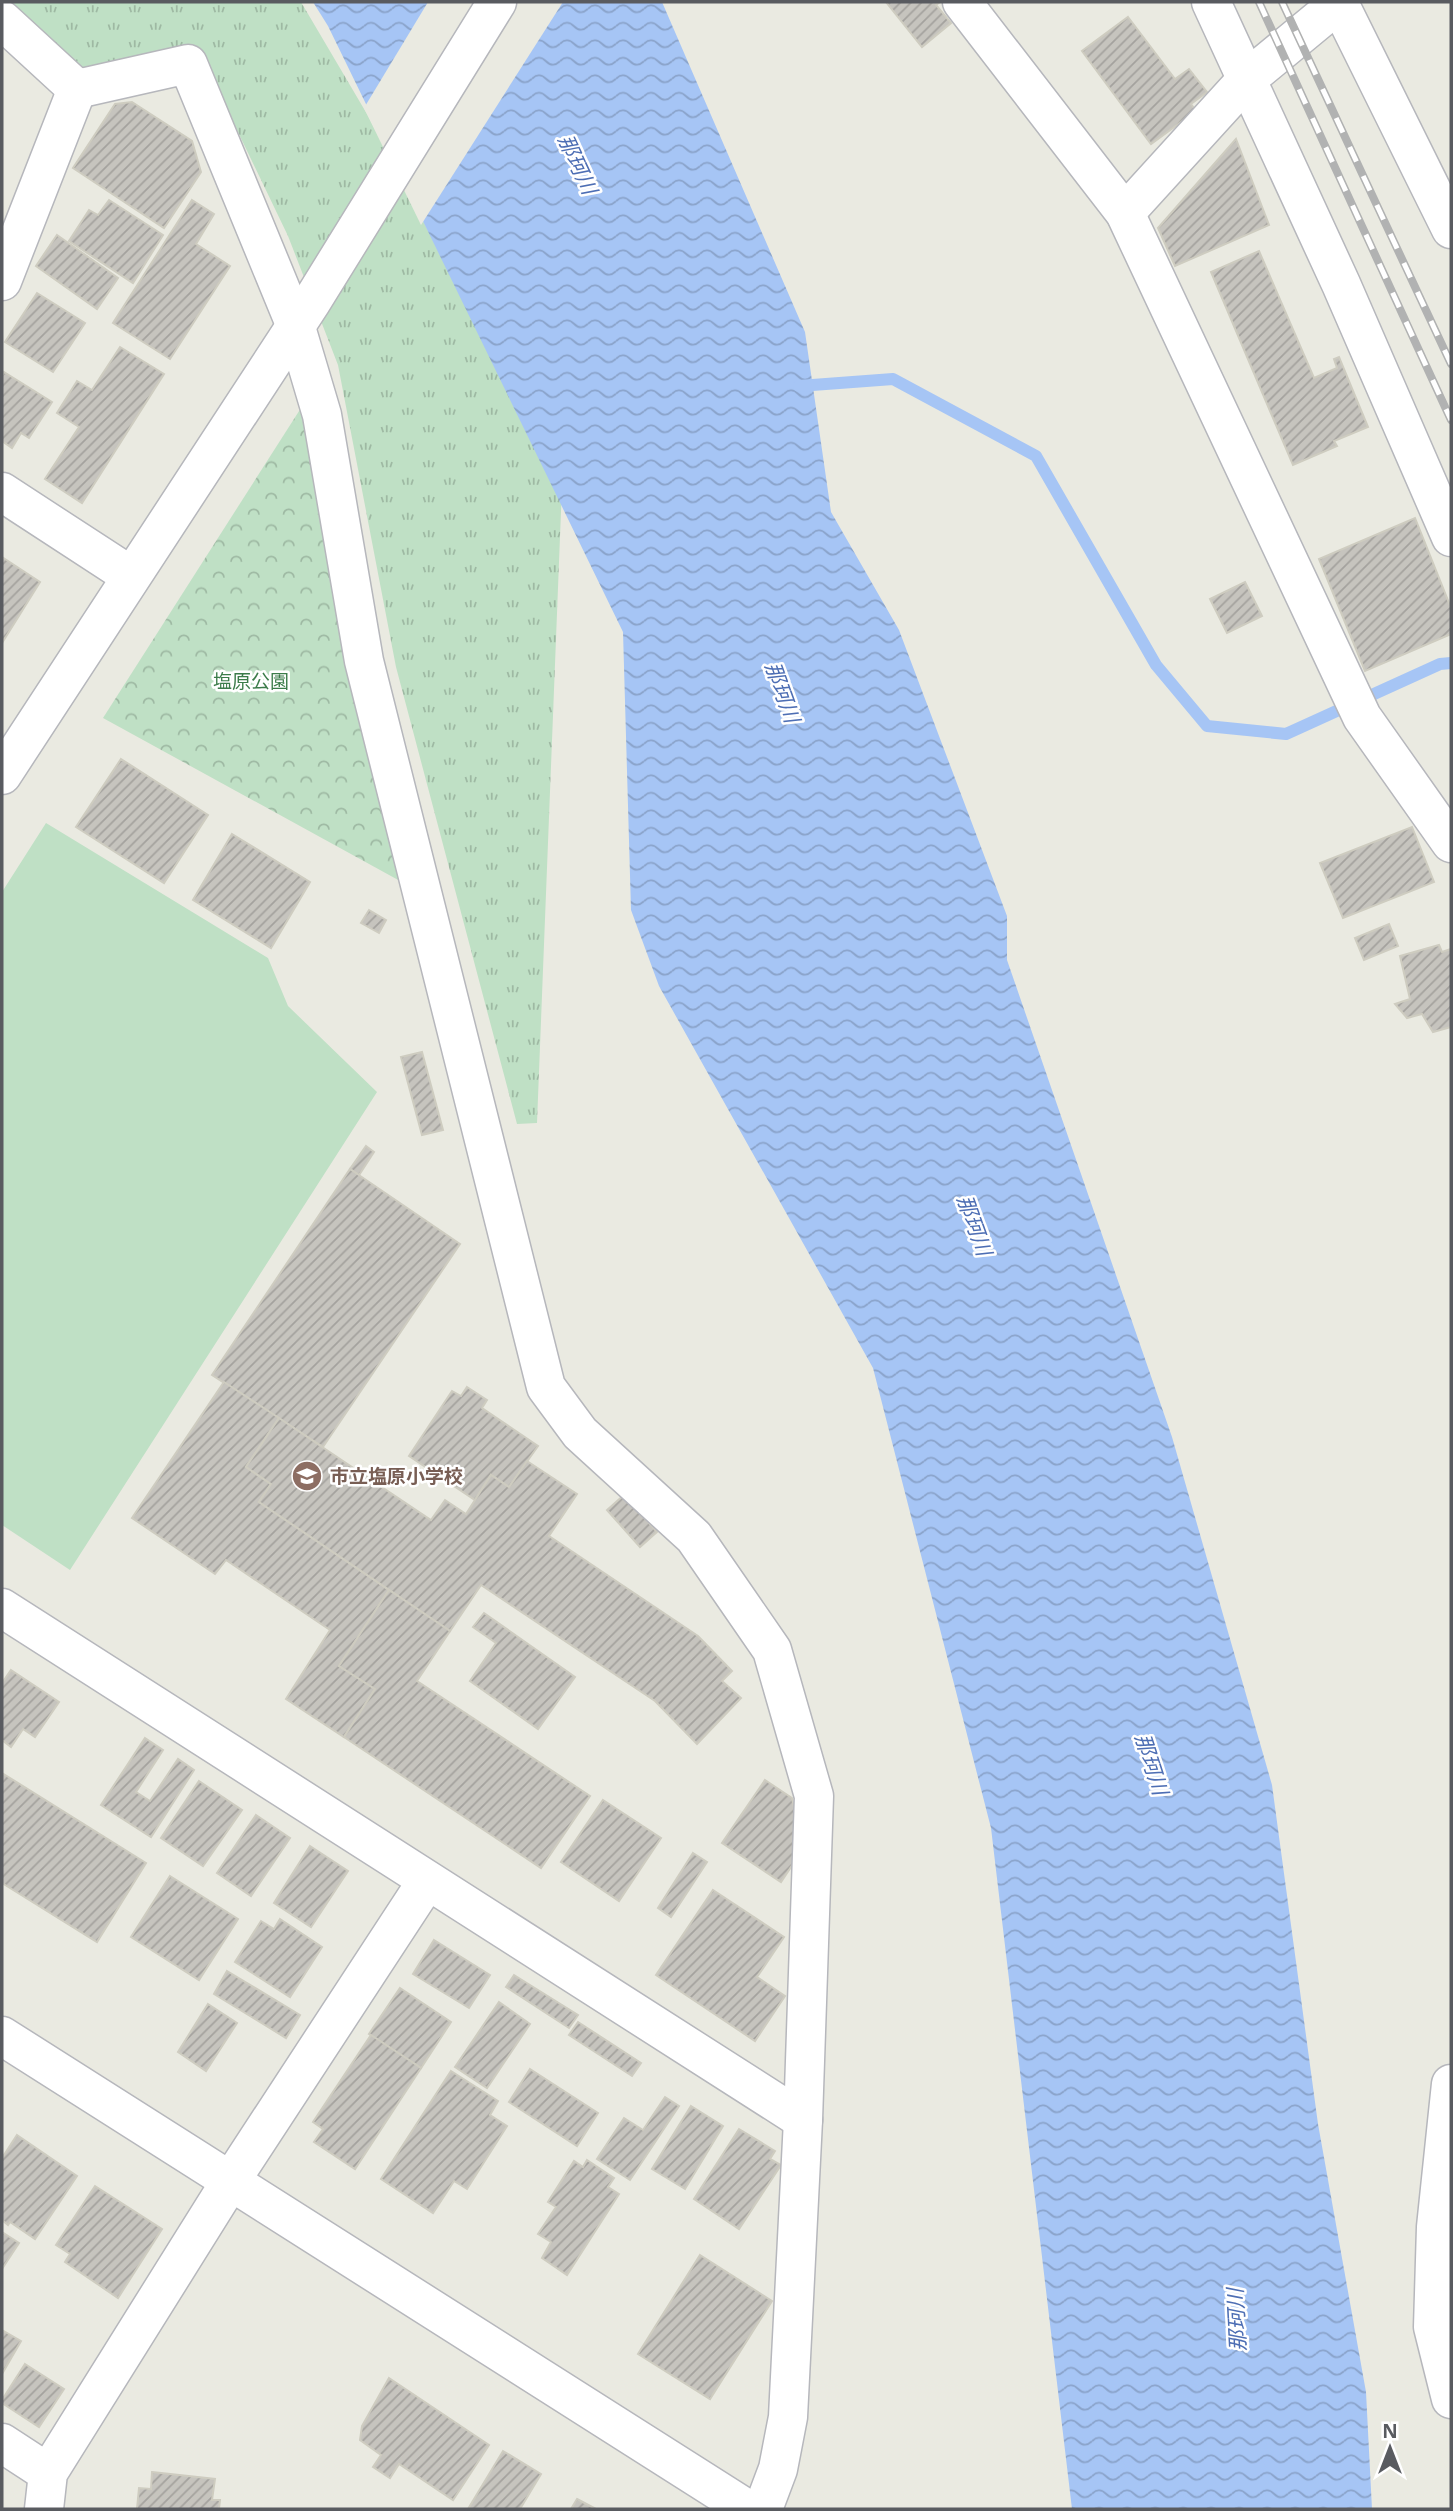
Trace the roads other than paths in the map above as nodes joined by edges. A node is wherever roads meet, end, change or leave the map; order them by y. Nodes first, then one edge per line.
1 (497, 2) edge
2 (962, 2) edge
3 (1212, 2) edge
4 (1340, 3) edge
5 (2, 20) edge
6 (1247, 79) junction
7 (77, 89) junction
8 (1125, 212) junction
9 (1451, 229) edge
10 (2, 281) edge
11 (304, 313) junction
12 (2, 492) edge
13 (1451, 537) edge
14 (131, 576) junction
15 (2, 775) edge
16 (1451, 843) edge
17 (2, 1608) edge
18 (427, 1881) junction
19 (2, 2036) edge
20 (1451, 2084) edge
21 (803, 2120) junction
22 (230, 2182) junction
23 (1451, 2399) edge
24 (2, 2443) edge
25 (46, 2491) edge
26 (747, 2509) edge
27 (763, 2509) edge

1 - 11 street
2 - 8 street
3 - 6 street
4 - 6 street
4 - 9 street
5 - 7 street
6 - 8 street
6 - 13 street
7 - 10 street
7 - 11 street
8 - 16 street
11 - 14 street
11 - 21 street
12 - 14 street
14 - 15 street
17 - 18 street
18 - 21 street
18 - 22 street
19 - 22 street
20 - 23 street
21 - 27 street
22 - 25 street
22 - 26 street
24 - 25 street

